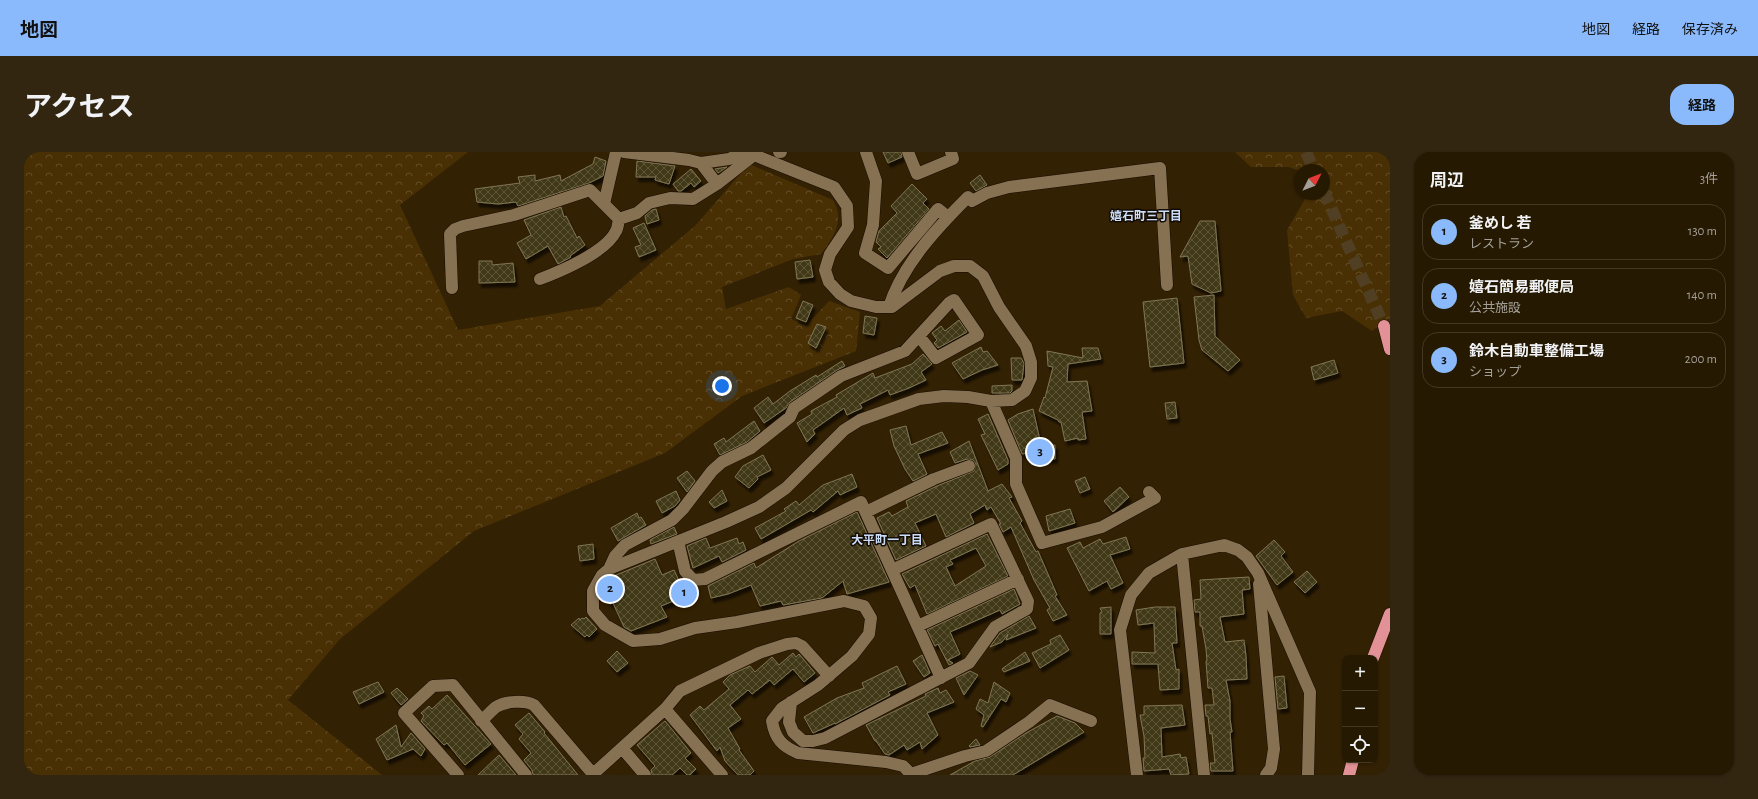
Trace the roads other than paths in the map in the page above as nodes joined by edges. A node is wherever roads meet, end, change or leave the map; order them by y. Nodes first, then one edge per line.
1 (616, 152) edge
2 (624, 152) edge
3 (866, 152) edge
4 (908, 152) edge
5 (951, 152) edge
6 (646, 153) edge
7 (750, 153) edge
8 (701, 163) junction
9 (717, 184) junction
10 (604, 204) junction
11 (948, 217) junction
12 (619, 219) junction
13 (540, 279) dead end
14 (1167, 285) dead end
15 (452, 288) dead end
16 (889, 307) junction
17 (1384, 326) tunnel mouth
18 (919, 336) junction
19 (1390, 349) edge
20 (991, 401) junction
21 (969, 466) dead end
22 (1149, 492) dead end
23 (866, 512) junction
24 (678, 541) junction
25 (1182, 554) junction
26 (609, 569) junction
27 (892, 570) junction
28 (1258, 573) junction
29 (1018, 579) junction
30 (1390, 614) edge
31 (918, 626) junction
32 (1374, 655) edge
33 (829, 676) junction
34 (941, 678) junction
35 (792, 702) junction
36 (665, 709) junction
37 (481, 721) junction
38 (1091, 721) dead end
39 (622, 748) junction
40 (1352, 763) edge
41 (592, 774) edge
42 (911, 774) edge
43 (458, 775) edge
44 (526, 775) edge
45 (645, 775) edge
46 (722, 775) edge
47 (1137, 775) edge
48 (1204, 775) edge
49 (1266, 775) edge
50 (1308, 775) edge
51 (1350, 775) edge

1 - 10 street
2 - 6 street
3 - 11 street
4 - 5 street
6 - 8 street
7 - 8 street
7 - 9 street
7 - 16 street
8 - 9 street
9 - 12 street
10 - 12 street
10 - 15 street
11 - 14 street
11 - 16 street
12 - 13 street
16 - 20 street
17 - 19 highway
18 - 18 street
18 - 26 street
20 - 22 street
20 - 24 street
21 - 23 street
23 - 24 street
23 - 27 street
24 - 26 street
25 - 28 street
25 - 47 street
25 - 48 street
26 - 33 street
27 - 29 street
27 - 31 street
28 - 49 street
28 - 50 street
29 - 31 street
29 - 34 street
30 - 32 highway
31 - 34 street
33 - 35 street
33 - 36 street
34 - 35 street
35 - 42 street
36 - 39 street
36 - 46 street
37 - 41 street
37 - 43 street
37 - 44 street
38 - 42 street
39 - 41 street
39 - 45 street
40 - 51 highway

